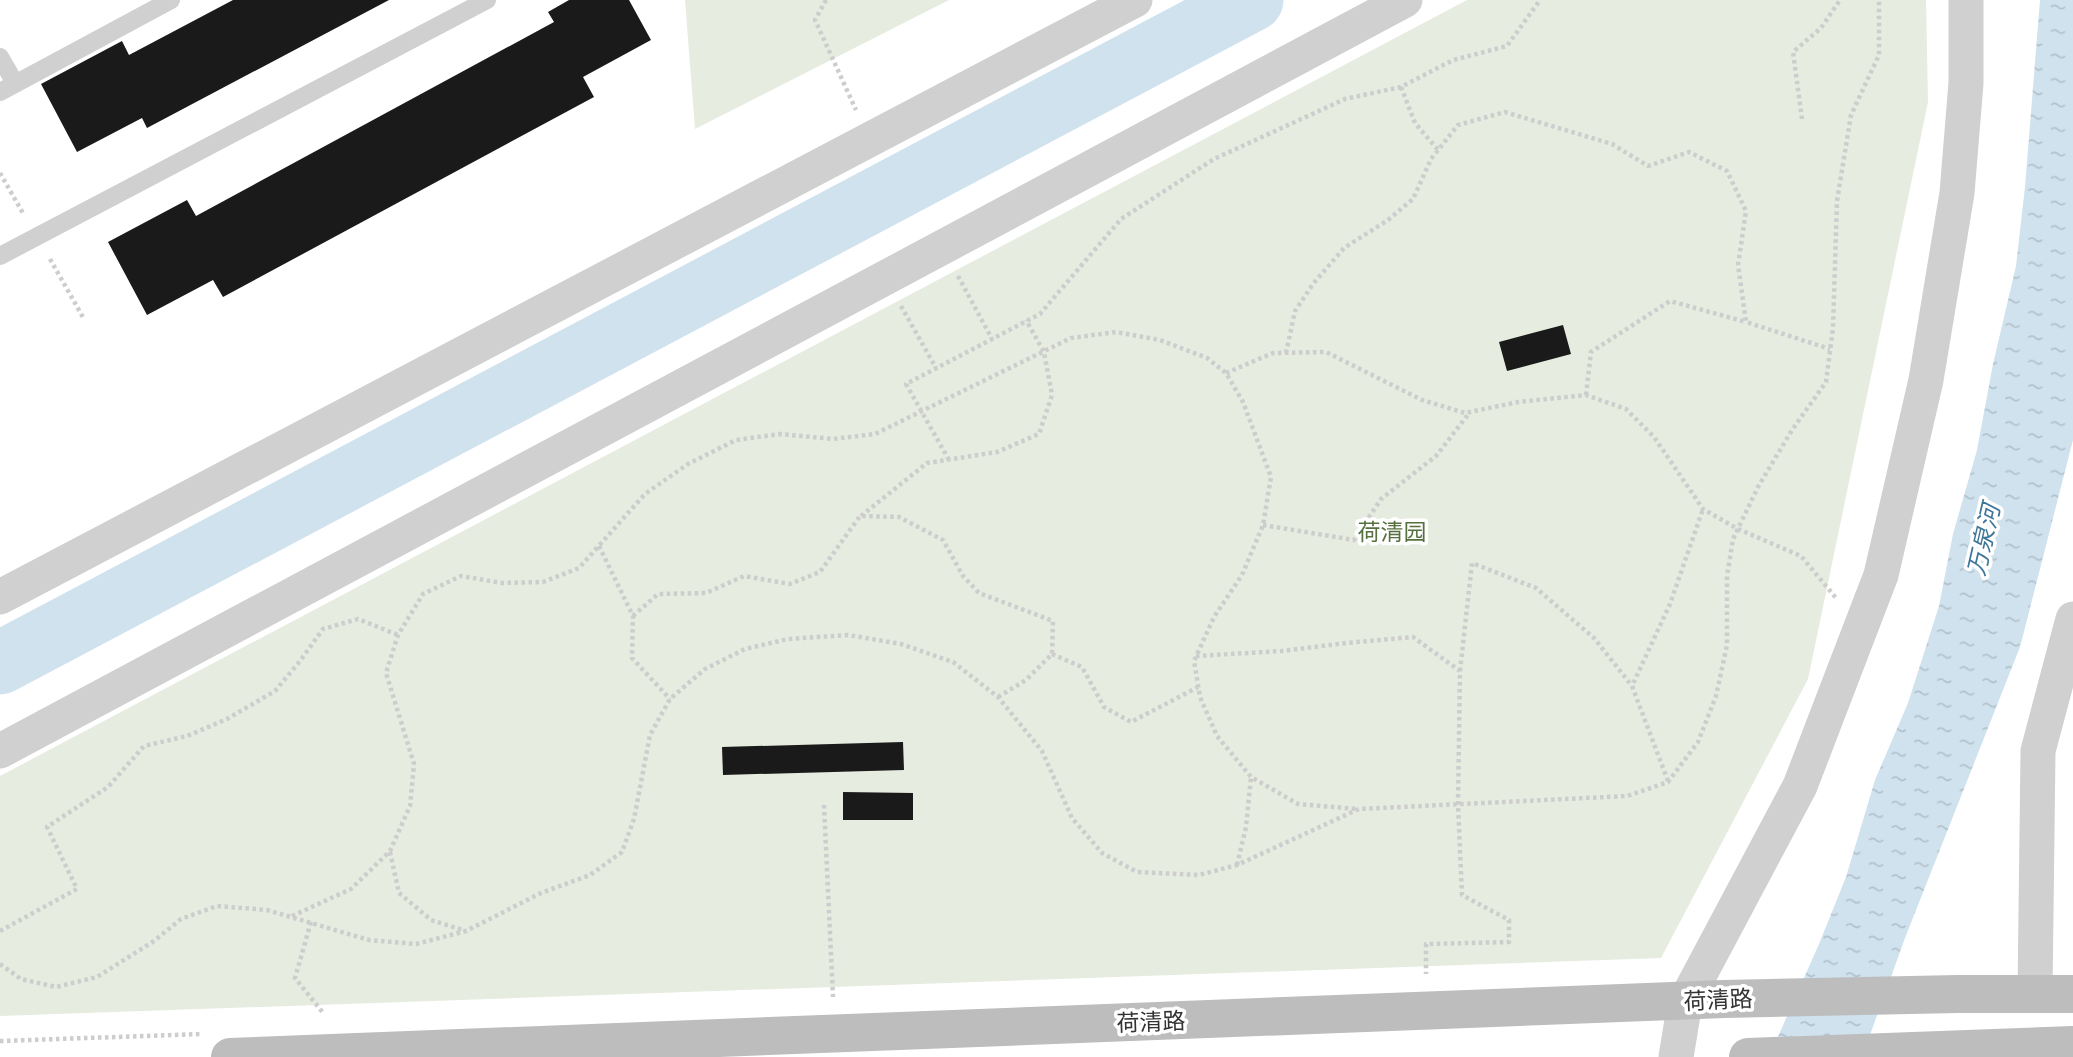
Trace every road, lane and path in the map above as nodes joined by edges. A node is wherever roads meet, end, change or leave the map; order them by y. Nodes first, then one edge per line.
1 (171, 0) edge
2 (487, 0) edge
3 (826, 0) edge
4 (1135, 0) edge
5 (1405, 0) edge
6 (1540, 0) edge
7 (1840, 0) edge
8 (1880, 0) edge
9 (1966, 0) edge
10 (0, 57) edge
11 (1401, 87) junction
12 (8, 88) edge
13 (1802, 118) dead end
14 (869, 140) junction
15 (1438, 150) junction
16 (942, 247) junction
17 (0, 256) edge
18 (885, 278) junction
19 (1026, 320) junction
20 (1746, 322) junction
21 (992, 339) junction
22 (1830, 349) junction
23 (1044, 352) junction
24 (1286, 353) junction
25 (936, 368) junction
26 (1226, 373) junction
27 (1586, 395) junction
28 (923, 411) junction
29 (1471, 411) junction
30 (949, 460) junction
31 (1703, 509) junction
32 (860, 516) junction
33 (1263, 525) junction
34 (1738, 529) junction
35 (598, 546) junction
36 (0, 597) edge
37 (633, 616) junction
38 (2073, 619) edge
39 (1861, 628) junction
40 (398, 635) junction
41 (1052, 654) junction
42 (1196, 656) junction
43 (1460, 671) junction
44 (1632, 686) junction
45 (1198, 687) junction
46 (998, 697) junction
47 (670, 699) junction
48 (0, 751) edge
49 (1251, 777) junction
50 (1668, 782) junction
51 (1458, 804) junction
52 (824, 806) dead end
53 (1359, 809) junction
54 (390, 851) junction
55 (1237, 865) junction
56 (292, 916) junction
57 (312, 922) junction
58 (0, 931) edge
59 (466, 932) junction
60 (0, 964) edge
61 (1426, 978) dead end
62 (2035, 994) junction
63 (2073, 994) edge
64 (832, 997) dead end
65 (1685, 1002) junction
66 (324, 1014) dead end
67 (2073, 1045) edge
68 (230, 1057) edge
69 (1676, 1057) edge
70 (1748, 1057) edge

1 - 12 lane
2 - 17 lane
3 - 14 path
4 - 14 street
5 - 16 street
6 - 11 path
7 - 13 path
8 - 22 path
9 - 39 street
10 - 12 lane
11 - 15 path
11 - 19 path
14 - 36 street
15 - 20 path
15 - 24 path
16 - 18 street
16 - 21 path
18 - 25 path
18 - 48 street
19 - 21 path
19 - 23 path
20 - 22 path
20 - 27 path
21 - 25 path
22 - 34 path
23 - 26 path
23 - 28 path
23 - 30 path
24 - 26 path
24 - 29 path
25 - 28 path
26 - 33 path
27 - 29 path
27 - 31 path
28 - 30 path
28 - 35 path
29 - 33 path
30 - 32 path
31 - 34 path
31 - 44 path
32 - 37 path
32 - 41 path
33 - 42 path
34 - 39 path
34 - 50 path
35 - 37 path
35 - 40 path
37 - 47 path
38 - 62 street
39 - 65 street
40 - 54 path
40 - 58 path
41 - 45 path
41 - 46 path
42 - 43 path
42 - 45 path
43 - 44 path
43 - 51 path
44 - 50 path
45 - 49 path
46 - 47 path
46 - 55 path
47 - 59 path
49 - 53 path
49 - 55 path
50 - 51 path
51 - 53 path
51 - 61 path
52 - 64 path
53 - 55 path
54 - 56 path
54 - 59 path
56 - 57 path
56 - 60 path
57 - 59 path
57 - 66 path
62 - 63 main road, 荷清路
62 - 65 main road, 荷清路
65 - 68 main road, 荷清路
65 - 69 street
67 - 70 main road

